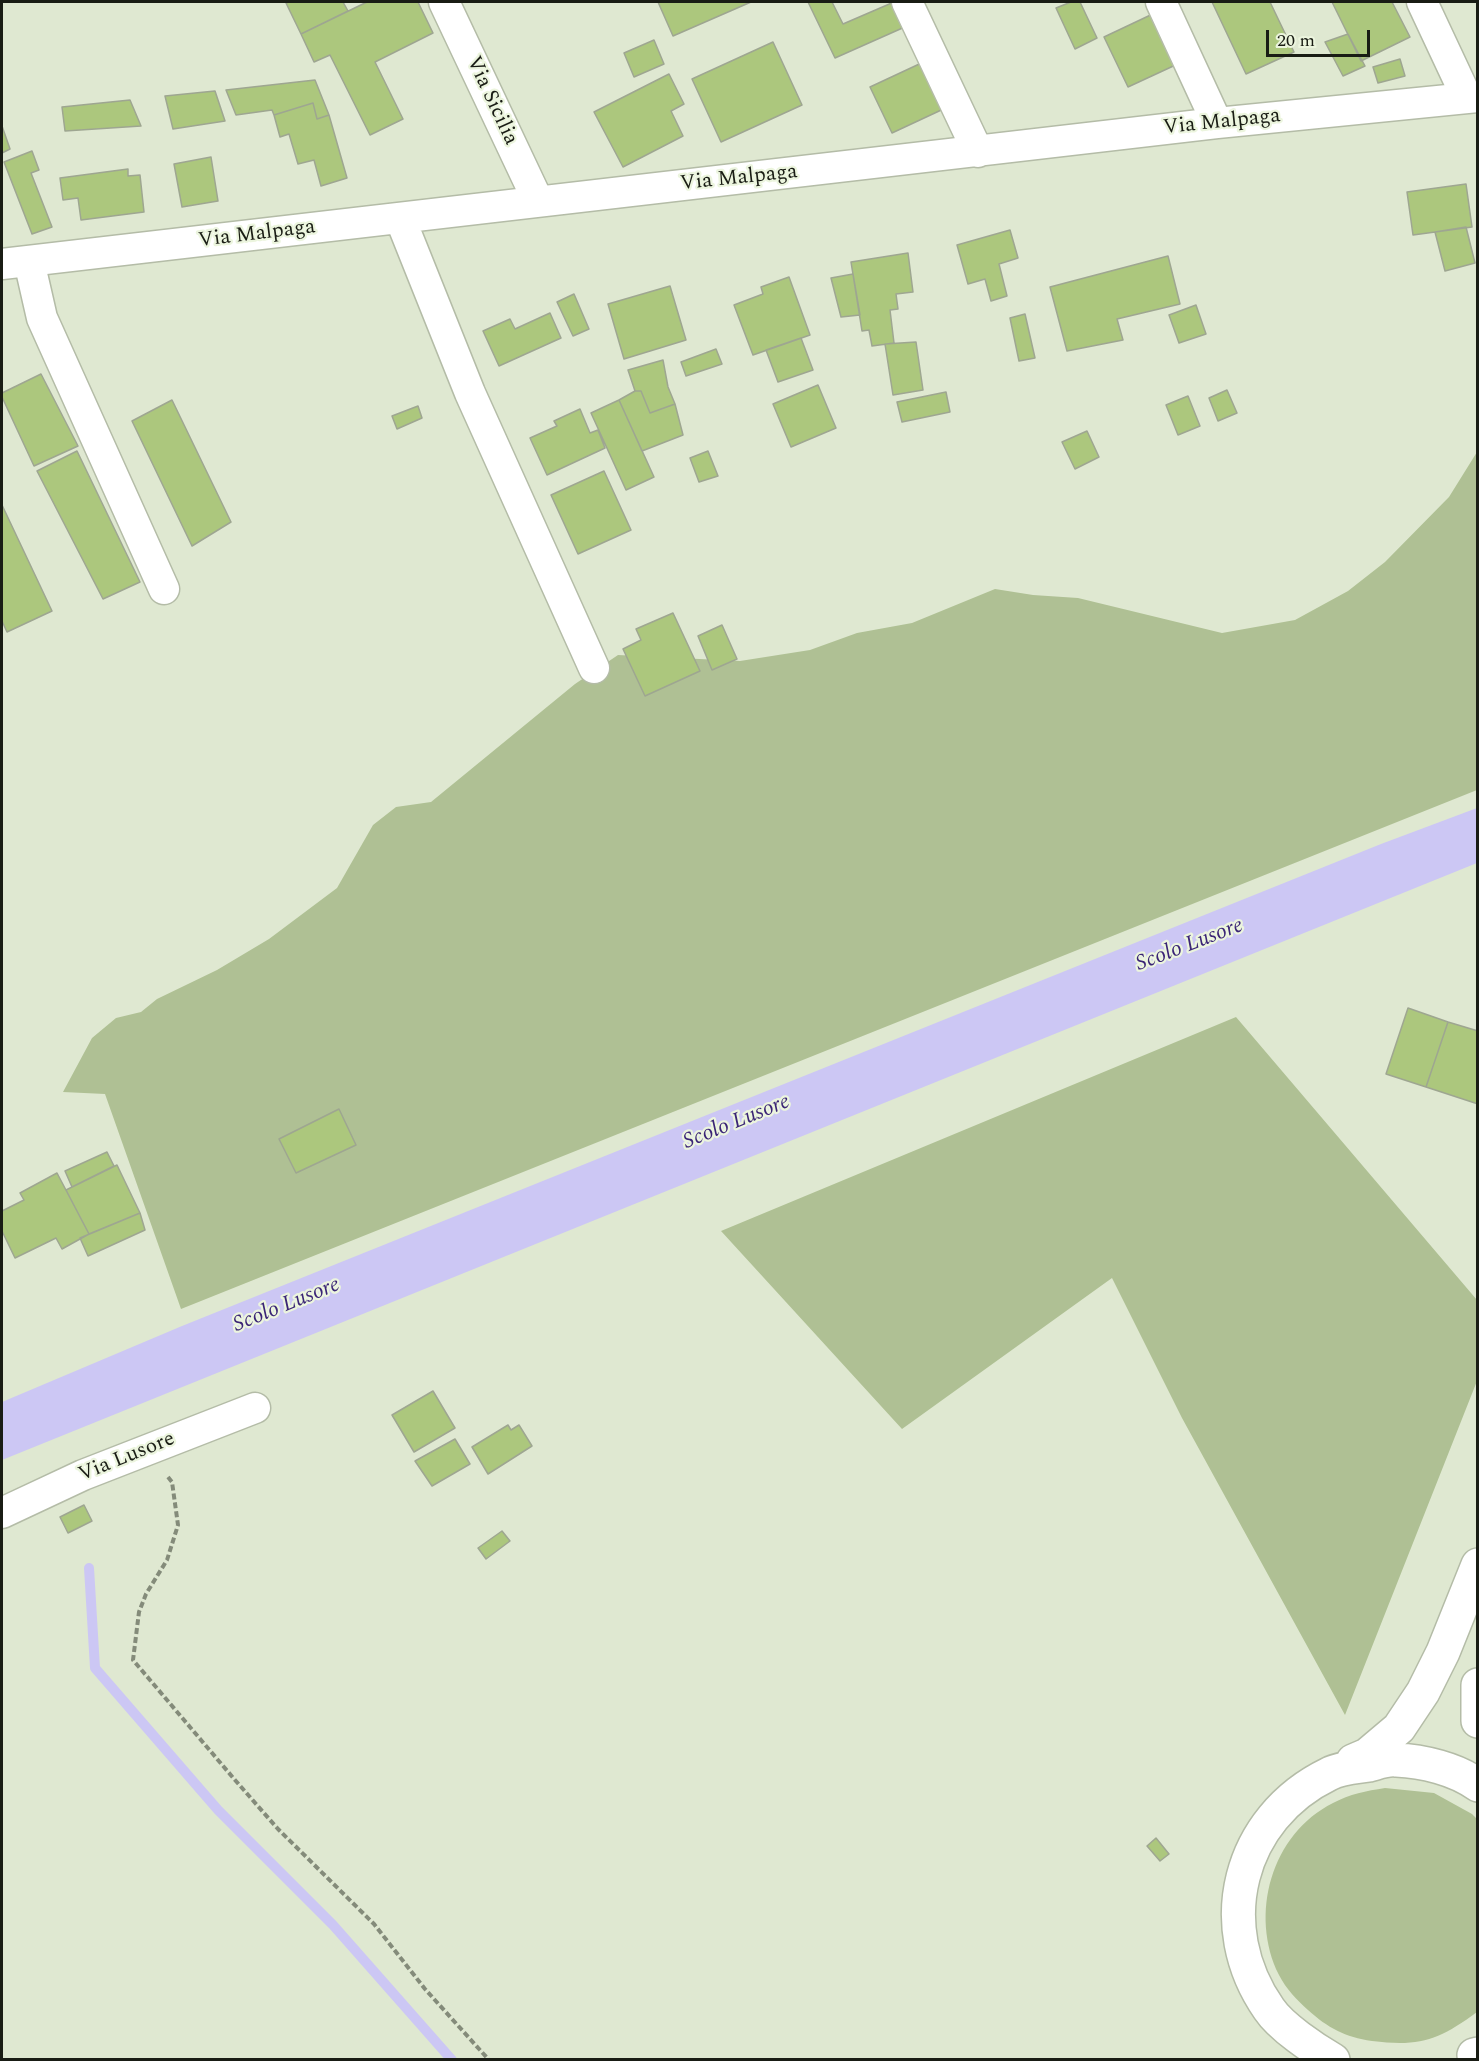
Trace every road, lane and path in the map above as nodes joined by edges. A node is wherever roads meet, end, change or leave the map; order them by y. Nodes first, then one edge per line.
1 (444, 2) edge
2 (907, 2) edge
3 (1161, 2) edge
4 (1422, 2) edge
5 (1472, 98) edge
6 (1217, 123) junction
7 (978, 152) junction
8 (538, 201) junction
9 (400, 218) junction
10 (15, 263) edge
11 (164, 589) dead end
12 (594, 668) dead end
13 (255, 1408) dead end
14 (149, 1449) junction
15 (2, 1513) edge
16 (1478, 1565) edge
17 (1478, 1685) edge
18 (1478, 1721) edge
19 (1330, 1773) junction
20 (1478, 1785) edge
21 (1270, 2011) junction
22 (489, 2060) edge
23 (1288, 2060) edge
24 (1333, 2060) edge

1 - 8 street, Via Sicilia
2 - 7 street
3 - 6 street
4 - 5 street
5 - 6 street, Via Malpaga
6 - 7 street, Via Malpaga
7 - 8 street, Via Malpaga
8 - 9 street, Via Malpaga
9 - 10 street, Via Malpaga
9 - 12 street
10 - 11 street
13 - 14 street, Via Lusore
14 - 15 street, Via Lusore
14 - 22 path
16 - 19 main road
17 - 18 main road
19 - 20 main road
19 - 21 main road
21 - 23 main road
21 - 24 main road

